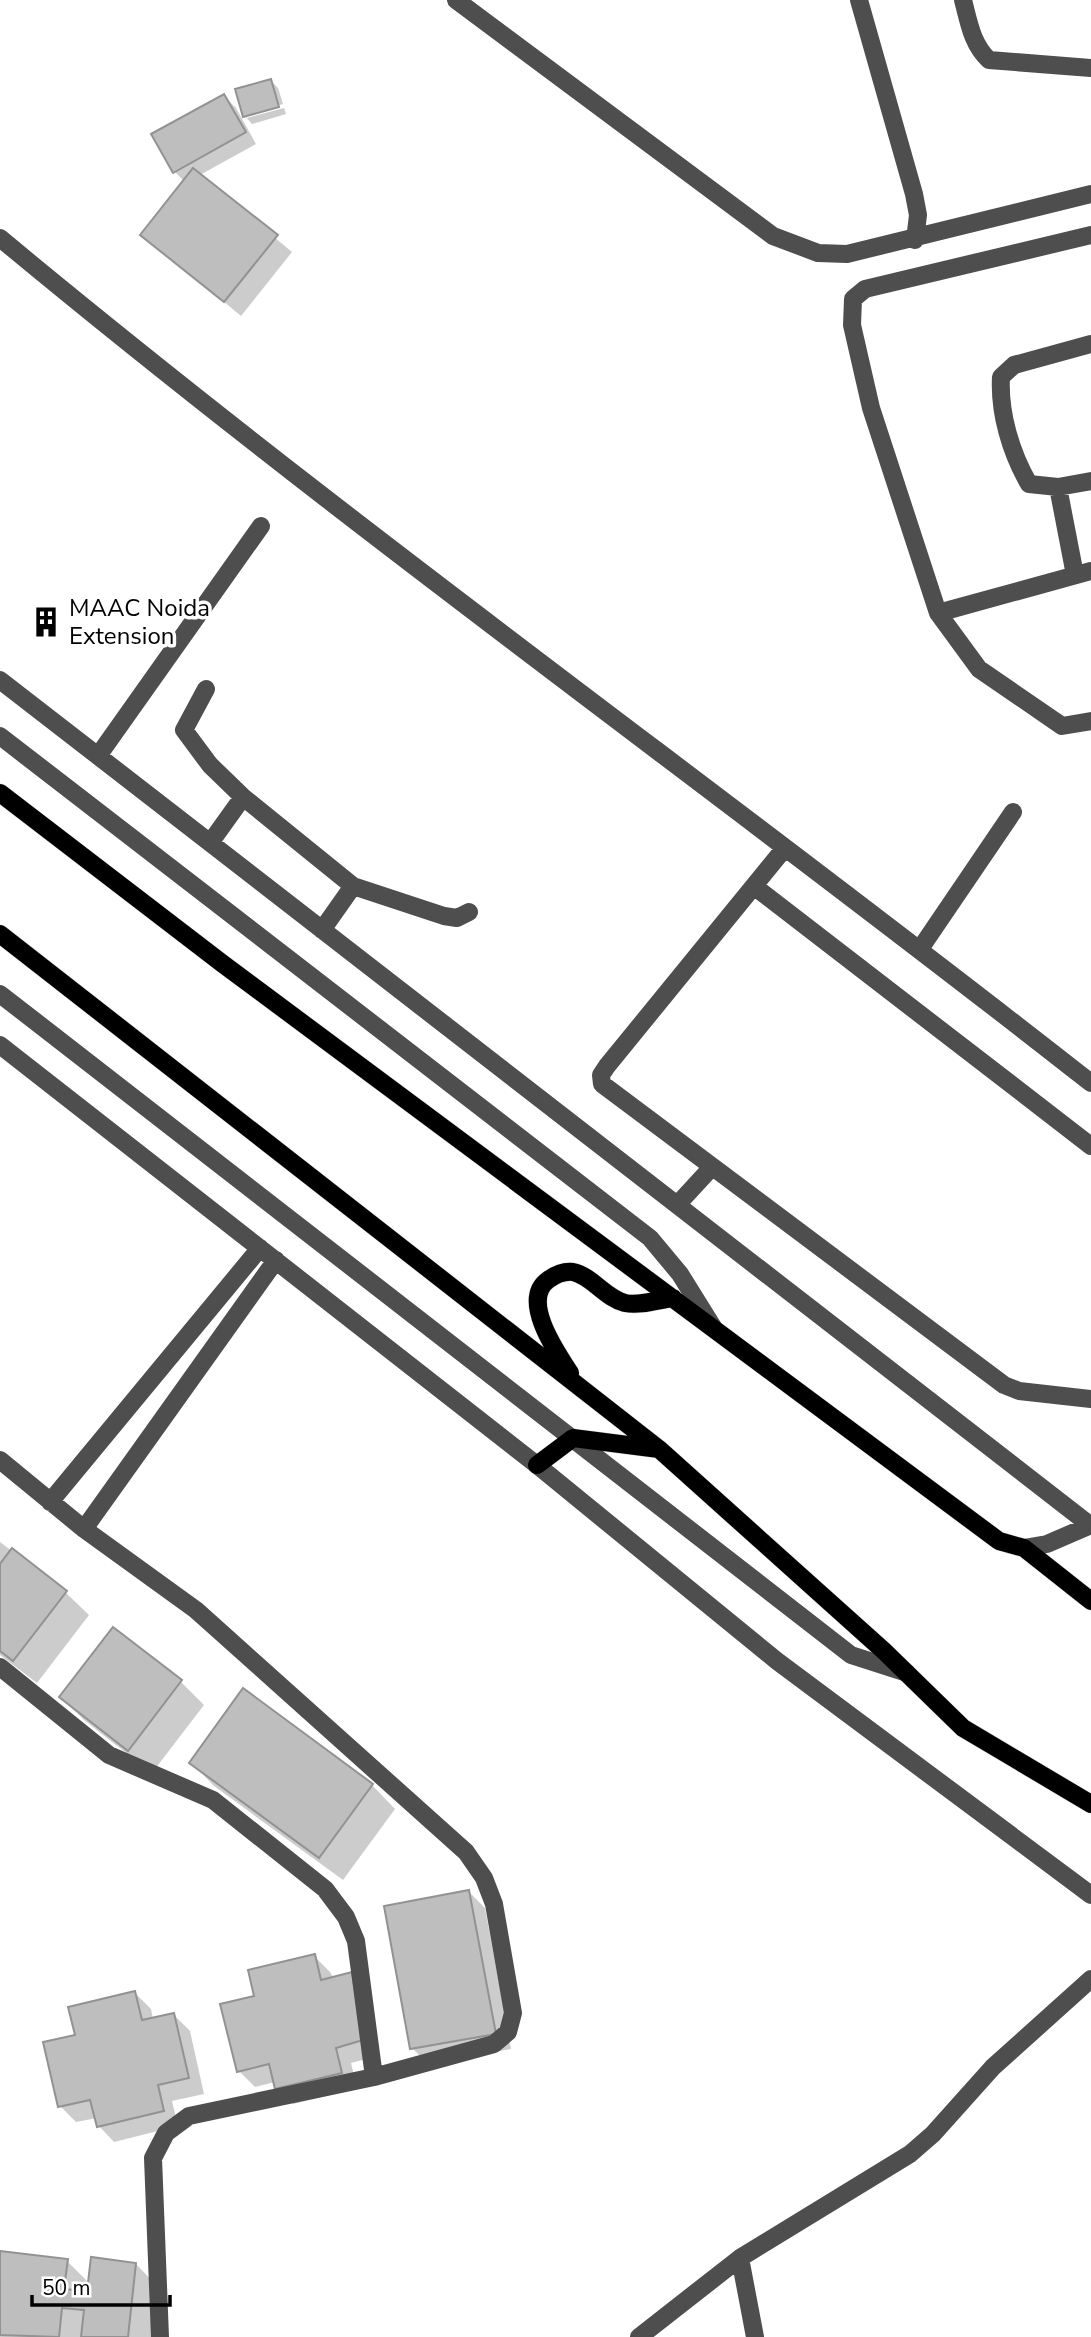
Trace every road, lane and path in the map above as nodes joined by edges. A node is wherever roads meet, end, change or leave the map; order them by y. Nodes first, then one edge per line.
1 (456, 0) edge
2 (859, 0) edge
3 (963, 0) edge
4 (1091, 68) edge
5 (1091, 194) edge
6 (1091, 235) edge
7 (0, 238) edge
8 (915, 240) junction
9 (1091, 344) edge
10 (1091, 481) edge
11 (1058, 487) junction
12 (261, 526) dead end
13 (1083, 573) edge
14 (938, 613) junction
15 (0, 680) edge
16 (206, 688) dead end
17 (1091, 721) edge
18 (0, 736) edge
19 (98, 756) junction
20 (0, 793) edge
21 (243, 797) junction
22 (1013, 812) dead end
23 (210, 843) junction
24 (784, 849) junction
25 (353, 886) junction
26 (754, 887) junction
27 (469, 912) dead end
28 (322, 930) junction
29 (0, 934) edge
30 (920, 949) junction
31 (0, 994) edge
32 (0, 1045) edge
33 (1091, 1083) edge
34 (1091, 1146) edge
35 (712, 1167) junction
36 (677, 1205) junction
37 (260, 1248) junction
38 (276, 1260) junction
39 (673, 1298) junction
40 (713, 1327) junction
41 (577, 1385) junction
42 (1091, 1399) edge
43 (573, 1438) junction
44 (659, 1449) junction
45 (0, 1460) edge
46 (537, 1465) junction
47 (50, 1502) junction
48 (1091, 1525) edge
49 (84, 1529) junction
50 (1024, 1548) junction
51 (1091, 1601) edge
52 (0, 1667) edge
53 (907, 1673) junction
54 (1091, 1804) edge
55 (1091, 1895) edge
56 (1091, 1979) edge
57 (374, 2077) junction
58 (740, 2258) junction
59 (160, 2337) edge
60 (639, 2337) edge
61 (755, 2337) edge

1 - 8 street
2 - 8 street
3 - 4 street
5 - 8 street
6 - 14 street
7 - 24 street
9 - 11 street
10 - 11 street
11 - 13 street
12 - 19 street
13 - 14 street
14 - 17 street
15 - 19 street
16 - 21 street
18 - 40 street
19 - 23 street
20 - 39 main road
21 - 23 street
21 - 25 street
22 - 30 street
23 - 28 street
24 - 26 street
24 - 30 street
25 - 27 street
25 - 28 street
26 - 34 street
26 - 35 street
28 - 36 street
29 - 41 main road
30 - 33 street
31 - 43 street
32 - 37 street
35 - 36 street
35 - 42 street
36 - 48 street
37 - 38 street
37 - 47 street
38 - 46 street
38 - 49 street
39 - 40 main road
39 - 41 main road
40 - 50 main road
41 - 44 main road
43 - 44 main road
43 - 46 main road
43 - 53 street
44 - 53 main road
45 - 47 street
46 - 55 street
47 - 49 street
48 - 50 street
49 - 57 street
50 - 51 main road
52 - 57 street
53 - 54 main road
56 - 58 street
57 - 59 street
58 - 60 street
58 - 61 street

